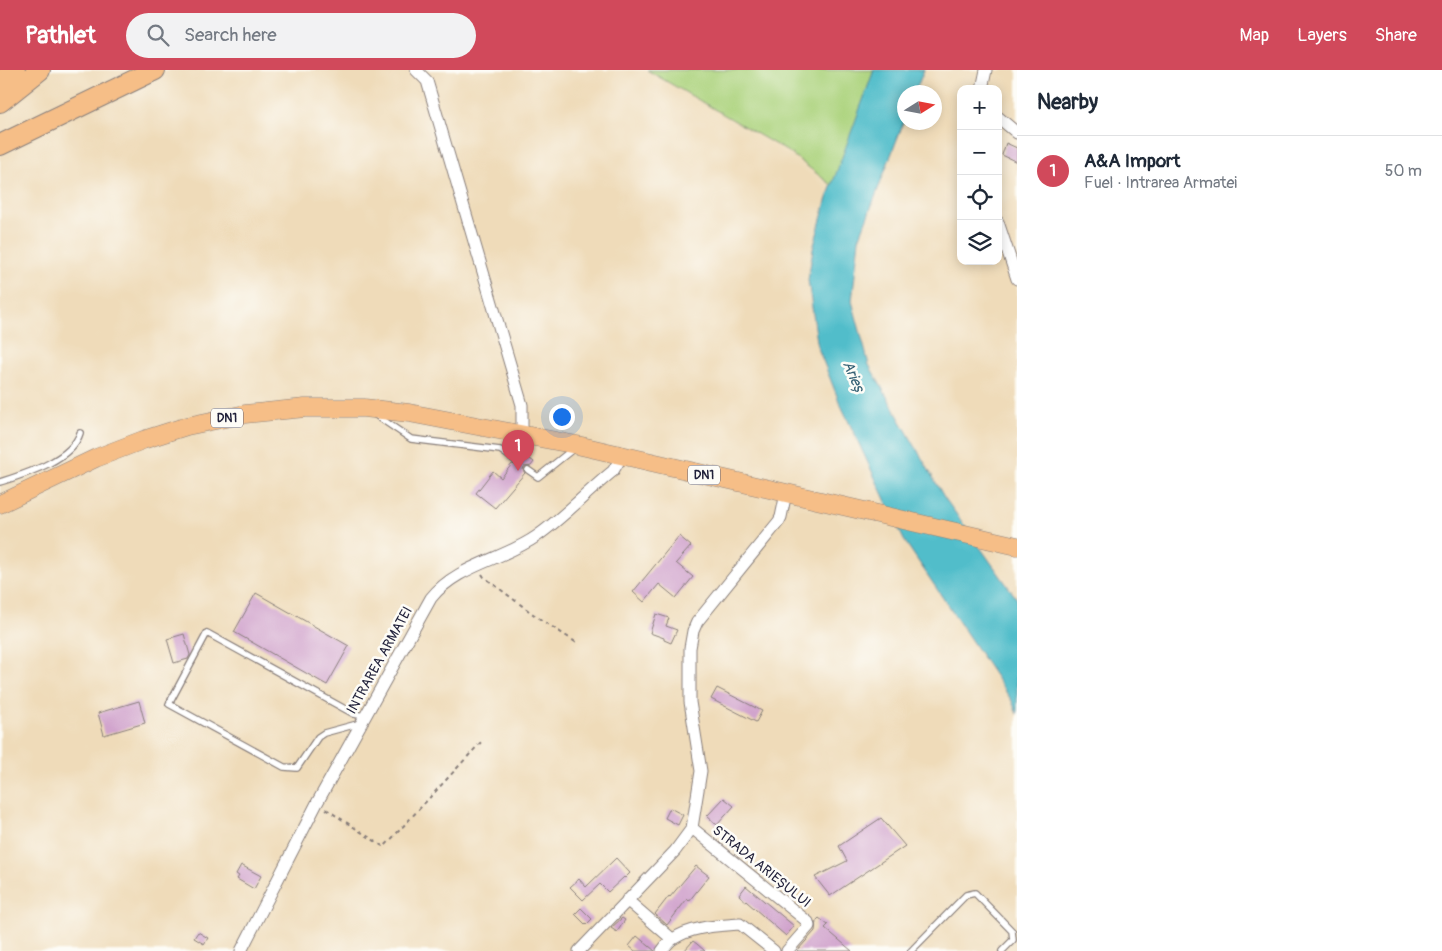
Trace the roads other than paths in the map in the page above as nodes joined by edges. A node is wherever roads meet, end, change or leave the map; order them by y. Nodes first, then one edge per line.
1 (16, 70) edge
2 (40, 70) edge
3 (155, 70) edge
4 (416, 70) edge
5 (986, 70) edge
6 (0, 82) edge
7 (983, 85) edge
8 (0, 102) edge
9 (1002, 120) edge
10 (1017, 133) edge
11 (0, 145) edge
12 (1002, 234) edge
13 (1017, 279) edge
14 (364, 408) junction
15 (80, 433) dead end
16 (522, 435) junction
17 (577, 445) junction
18 (622, 456) junction
19 (514, 460) dead end
20 (528, 470) dead end
21 (0, 482) edge
22 (786, 493) junction
23 (0, 504) edge
24 (1017, 546) edge
25 (363, 719) junction
26 (692, 828) junction
27 (627, 900) junction
28 (672, 939) junction
29 (240, 951) edge
30 (579, 951) edge
31 (662, 951) edge
32 (774, 951) edge
33 (787, 951) edge
34 (911, 951) edge
35 (1002, 951) edge

1 - 6 highway
2 - 8 highway
3 - 11 highway
4 - 16 street
5 - 7 street
9 - 10 street
12 - 13 street
14 - 16 main road, DN1
14 - 19 lane
14 - 23 main road, DN1
15 - 21 lane
16 - 17 main road, DN1
17 - 18 main road, DN1
17 - 20 lane
18 - 22 main road, DN1
18 - 25 street, INTRAREA ARMATEI
22 - 24 main road, DN1
22 - 26 street
25 - 25 lane
25 - 29 street, INTRAREA ARMATEI
26 - 27 street
26 - 33 street, STRADA ARIEȘULUI
27 - 28 street
27 - 30 street
28 - 31 street
28 - 32 street
34 - 35 lane

